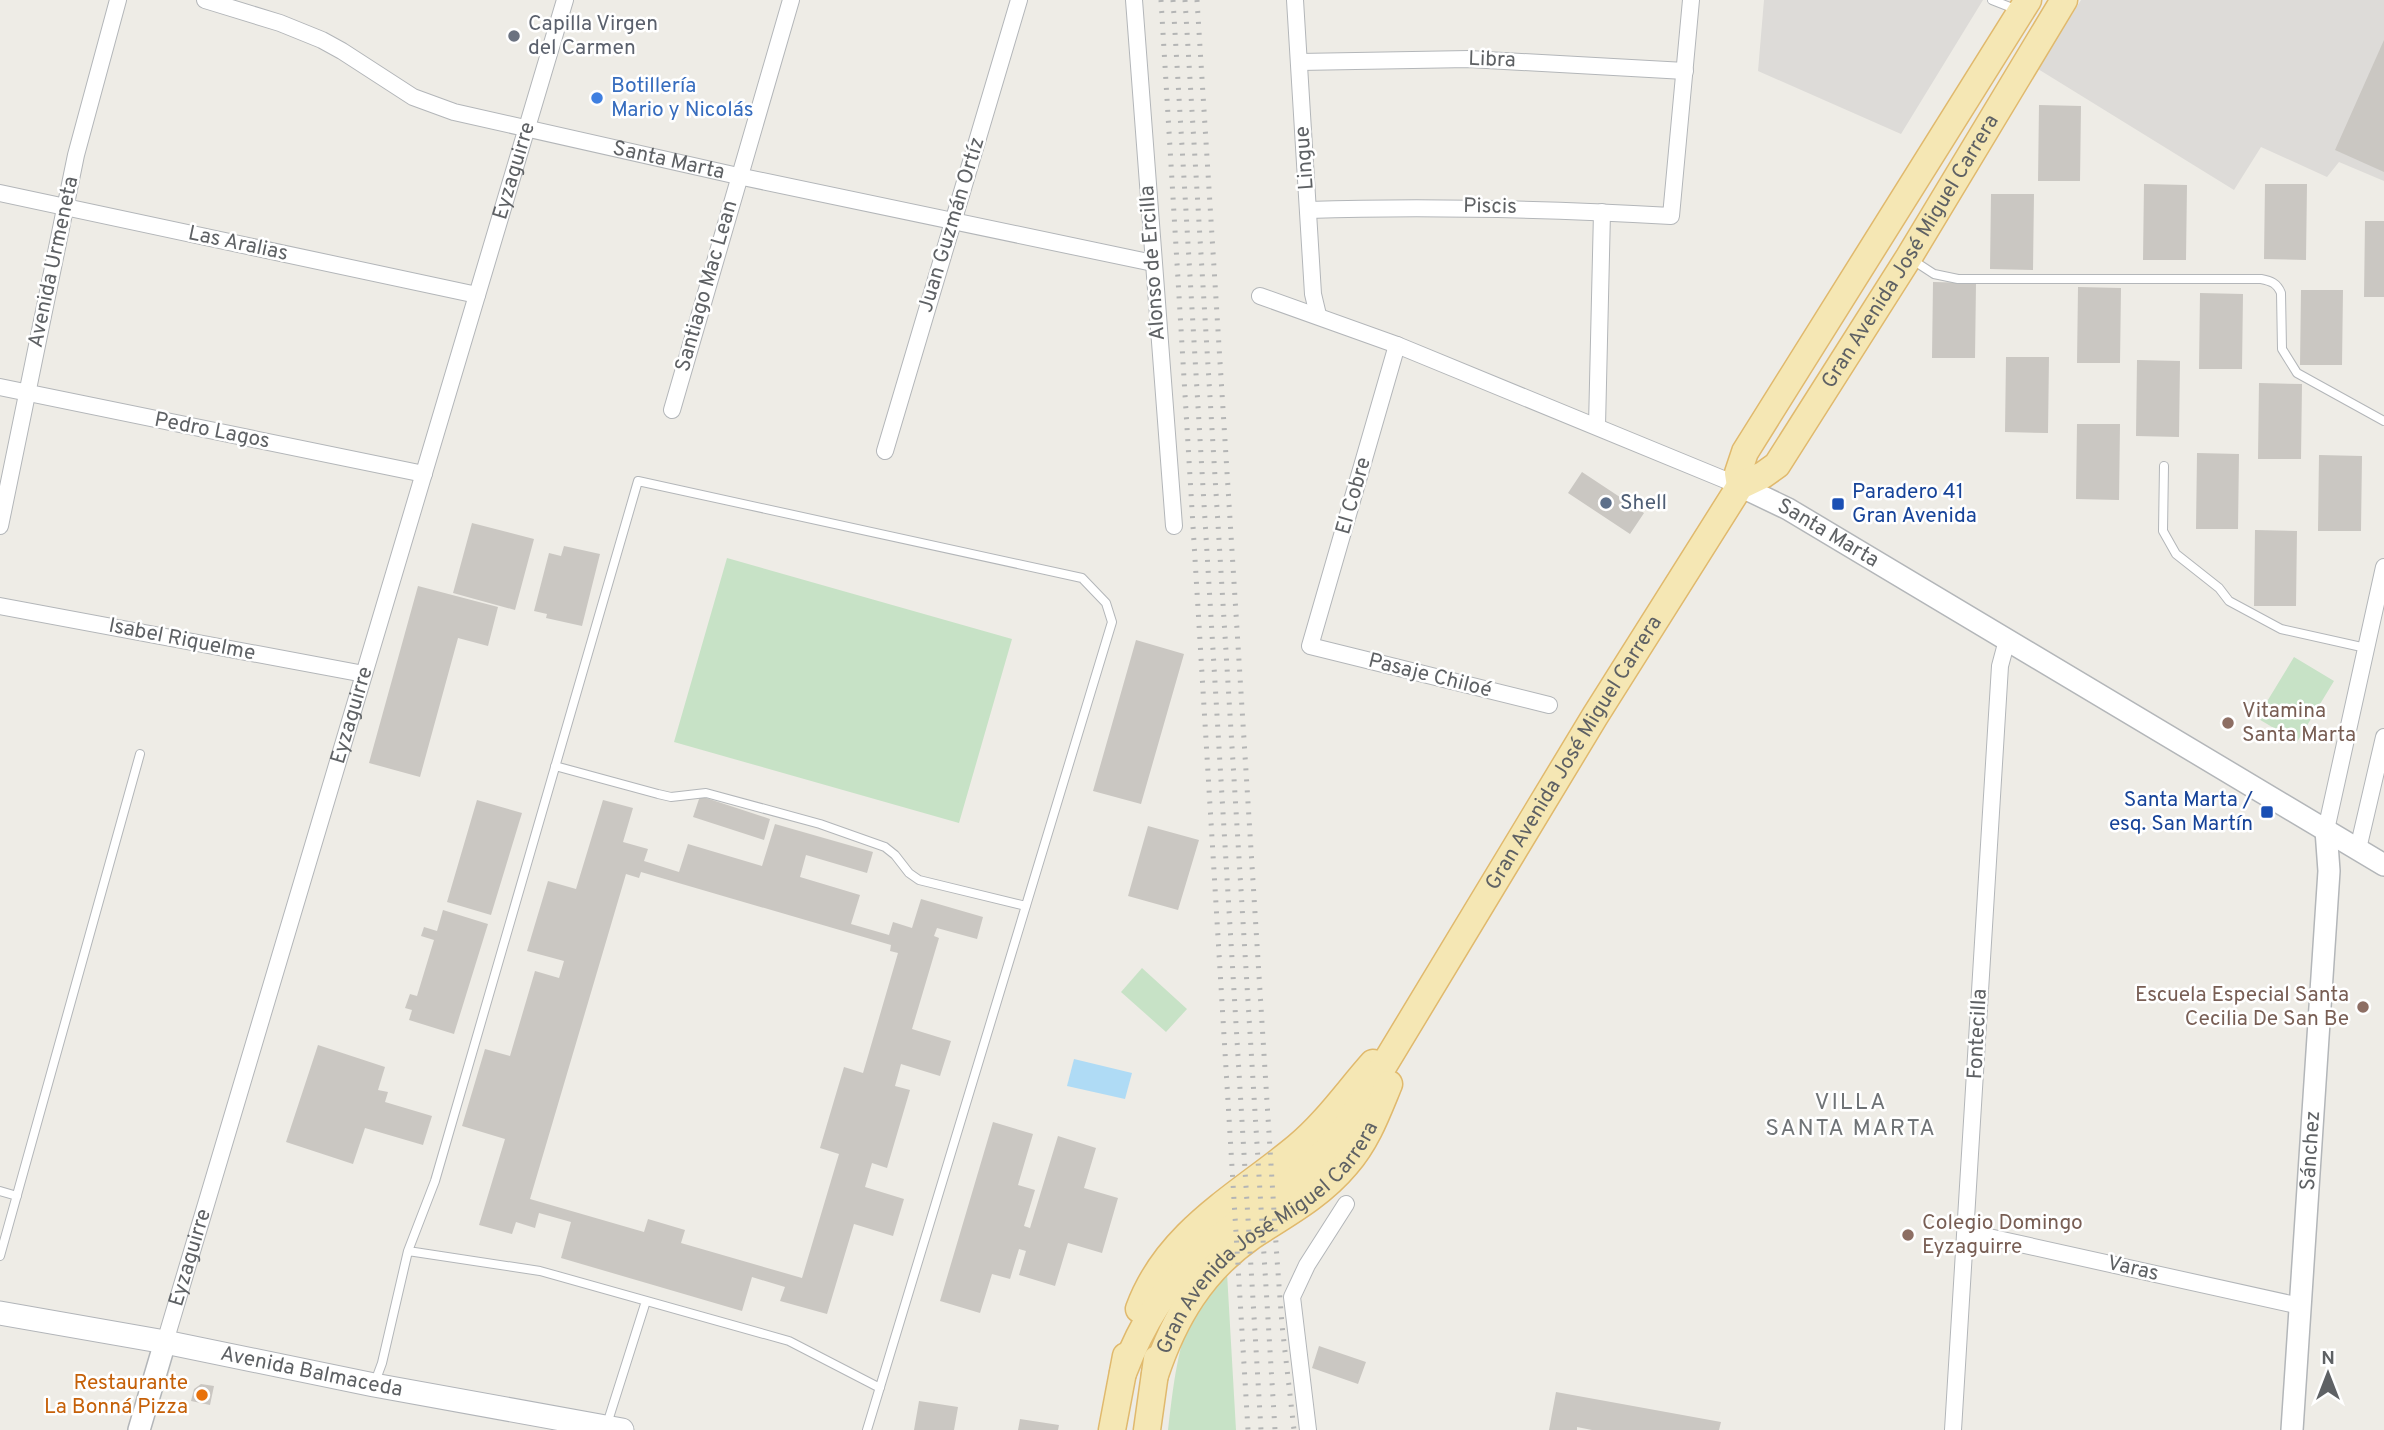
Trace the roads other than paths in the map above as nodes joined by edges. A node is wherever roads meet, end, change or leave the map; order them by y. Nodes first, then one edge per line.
1 (118, 0) edge
2 (205, 0) edge
3 (565, 0) edge
4 (791, 0) edge
5 (1019, 0) edge
6 (1134, 0) edge
7 (1295, 0) edge
8 (1691, 0) edge
9 (1992, 0) edge
10 (2064, 0) edge
11 (2025, 6) edge
12 (1299, 62) junction
13 (1685, 71) junction
14 (526, 129) junction
15 (738, 176) junction
16 (0, 193) edge
17 (65, 207) junction
18 (1308, 210) junction
19 (1602, 212) junction
20 (953, 221) junction
21 (1909, 257) junction
22 (1153, 263) junction
23 (477, 295) junction
24 (1260, 296) dead end
25 (1318, 315) junction
26 (1397, 345) junction
27 (0, 387) edge
28 (27, 393) junction
29 (672, 410) dead end
30 (2384, 421) edge
31 (1597, 426) junction
32 (884, 451) dead end
33 (2164, 467) dead end
34 (424, 474) junction
35 (1740, 486) junction
36 (0, 526) edge
37 (1174, 526) dead end
38 (2384, 567) edge
39 (0, 606) edge
40 (2007, 640) junction
41 (1310, 646) joint
42 (2366, 649) junction
43 (364, 674) junction
44 (1549, 705) dead end
45 (2384, 737) edge
46 (140, 754) dead end
47 (555, 766) junction
48 (2326, 830) junction
49 (2358, 849) junction
50 (2384, 864) edge
51 (2329, 871) junction
52 (1026, 906) junction
53 (1411, 1024) junction
54 (0, 1191) edge
55 (17, 1196) junction
56 (1346, 1204) dead end
57 (1966, 1232) junction
58 (408, 1251) junction
59 (0, 1256) edge
60 (1182, 1273) junction
61 (646, 1301) junction
62 (2300, 1306) junction
63 (0, 1313) edge
64 (165, 1342) junction
65 (1123, 1373) junction
66 (1155, 1374) junction
67 (374, 1385) junction
68 (880, 1388) junction
69 (611, 1429) edge
70 (139, 1430) edge
71 (867, 1430) edge
72 (1112, 1430) edge
73 (1147, 1430) edge
74 (1308, 1430) edge
75 (1953, 1430) edge
76 (2291, 1430) edge

1 - 17 street, Avenida Urmeneta
2 - 14 street, Santa Marta
3 - 14 street, Eyzaguirre
4 - 15 street, Santiago Mac Lean
5 - 20 street, Juan Guzmán Ortíz
6 - 22 street, Alonso de Ercilla
7 - 12 street, Lingue
8 - 13 street
9 - 11 lane
10 - 21 main road, Gran Avenida José Miguel Carrera
11 - 35 main road, Gran Avenida José Miguel Carrera
12 - 13 street, Libra
12 - 18 street, Lingue
13 - 19 street, Piscis
14 - 15 street, Santa Marta
14 - 23 street, Eyzaguirre
15 - 20 street, Santa Marta
15 - 29 street, Santiago Mac Lean
16 - 17 street, Las Aralias
17 - 23 street, Las Aralias
17 - 28 street, Avenida Urmeneta
18 - 19 street, Piscis
18 - 25 street, Lingue
19 - 31 street
20 - 22 street, Santa Marta
20 - 32 street, Juan Guzmán Ortíz
21 - 30 lane
21 - 35 main road, Gran Avenida José Miguel Carrera
22 - 37 street, Alonso de Ercilla
23 - 34 street, Eyzaguirre
24 - 25 street, Santa Marta
25 - 26 street, Santa Marta
26 - 31 street, Santa Marta
26 - 41 street, El Cobre
27 - 28 street, Pedro Lagos
28 - 34 street, Pedro Lagos
28 - 36 street, Avenida Urmeneta
31 - 35 street, Santa Marta
33 - 42 lane
34 - 43 street, Eyzaguirre
35 - 40 street, Santa Marta
35 - 53 main road, Gran Avenida José Miguel Carrera
38 - 42 street, Sánchez
39 - 43 street, Isabel Riquelme
40 - 48 street, Santa Marta
40 - 57 street, Fontecilla
41 - 44 street, Pasaje Chiloé
42 - 48 street, Sánchez
43 - 64 street, Eyzaguirre
45 - 49 street
46 - 55 lane
47 - 52 lane
47 - 52 lane
47 - 58 lane
48 - 49 street, Santa Marta
48 - 51 street, Sánchez
49 - 50 street, Santa Marta
49 - 51 street
51 - 62 street, Sánchez
52 - 68 lane
53 - 60 main road, Gran Avenida José Miguel Carrera
53 - 65 main road, Gran Avenida José Miguel Carrera
53 - 66 main road, Gran Avenida José Miguel Carrera
54 - 55 lane
55 - 59 lane
56 - 74 street
57 - 62 street, Varas
57 - 75 street, Fontecilla
58 - 61 lane
58 - 67 lane
60 - 65 main road, Gran Avenida José Miguel Carrera
60 - 66 main road, Gran Avenida José Miguel Carrera
61 - 68 lane
61 - 69 lane
62 - 76 street, Sánchez
63 - 64 main road, Avenida Balmaceda
64 - 67 main road, Avenida Balmaceda
64 - 70 street, Eyzaguirre
65 - 72 main road, Gran Avenida José Miguel Carrera
66 - 73 main road, Gran Avenida José Miguel Carrera
67 - 69 main road, Avenida Balmaceda
68 - 71 lane

